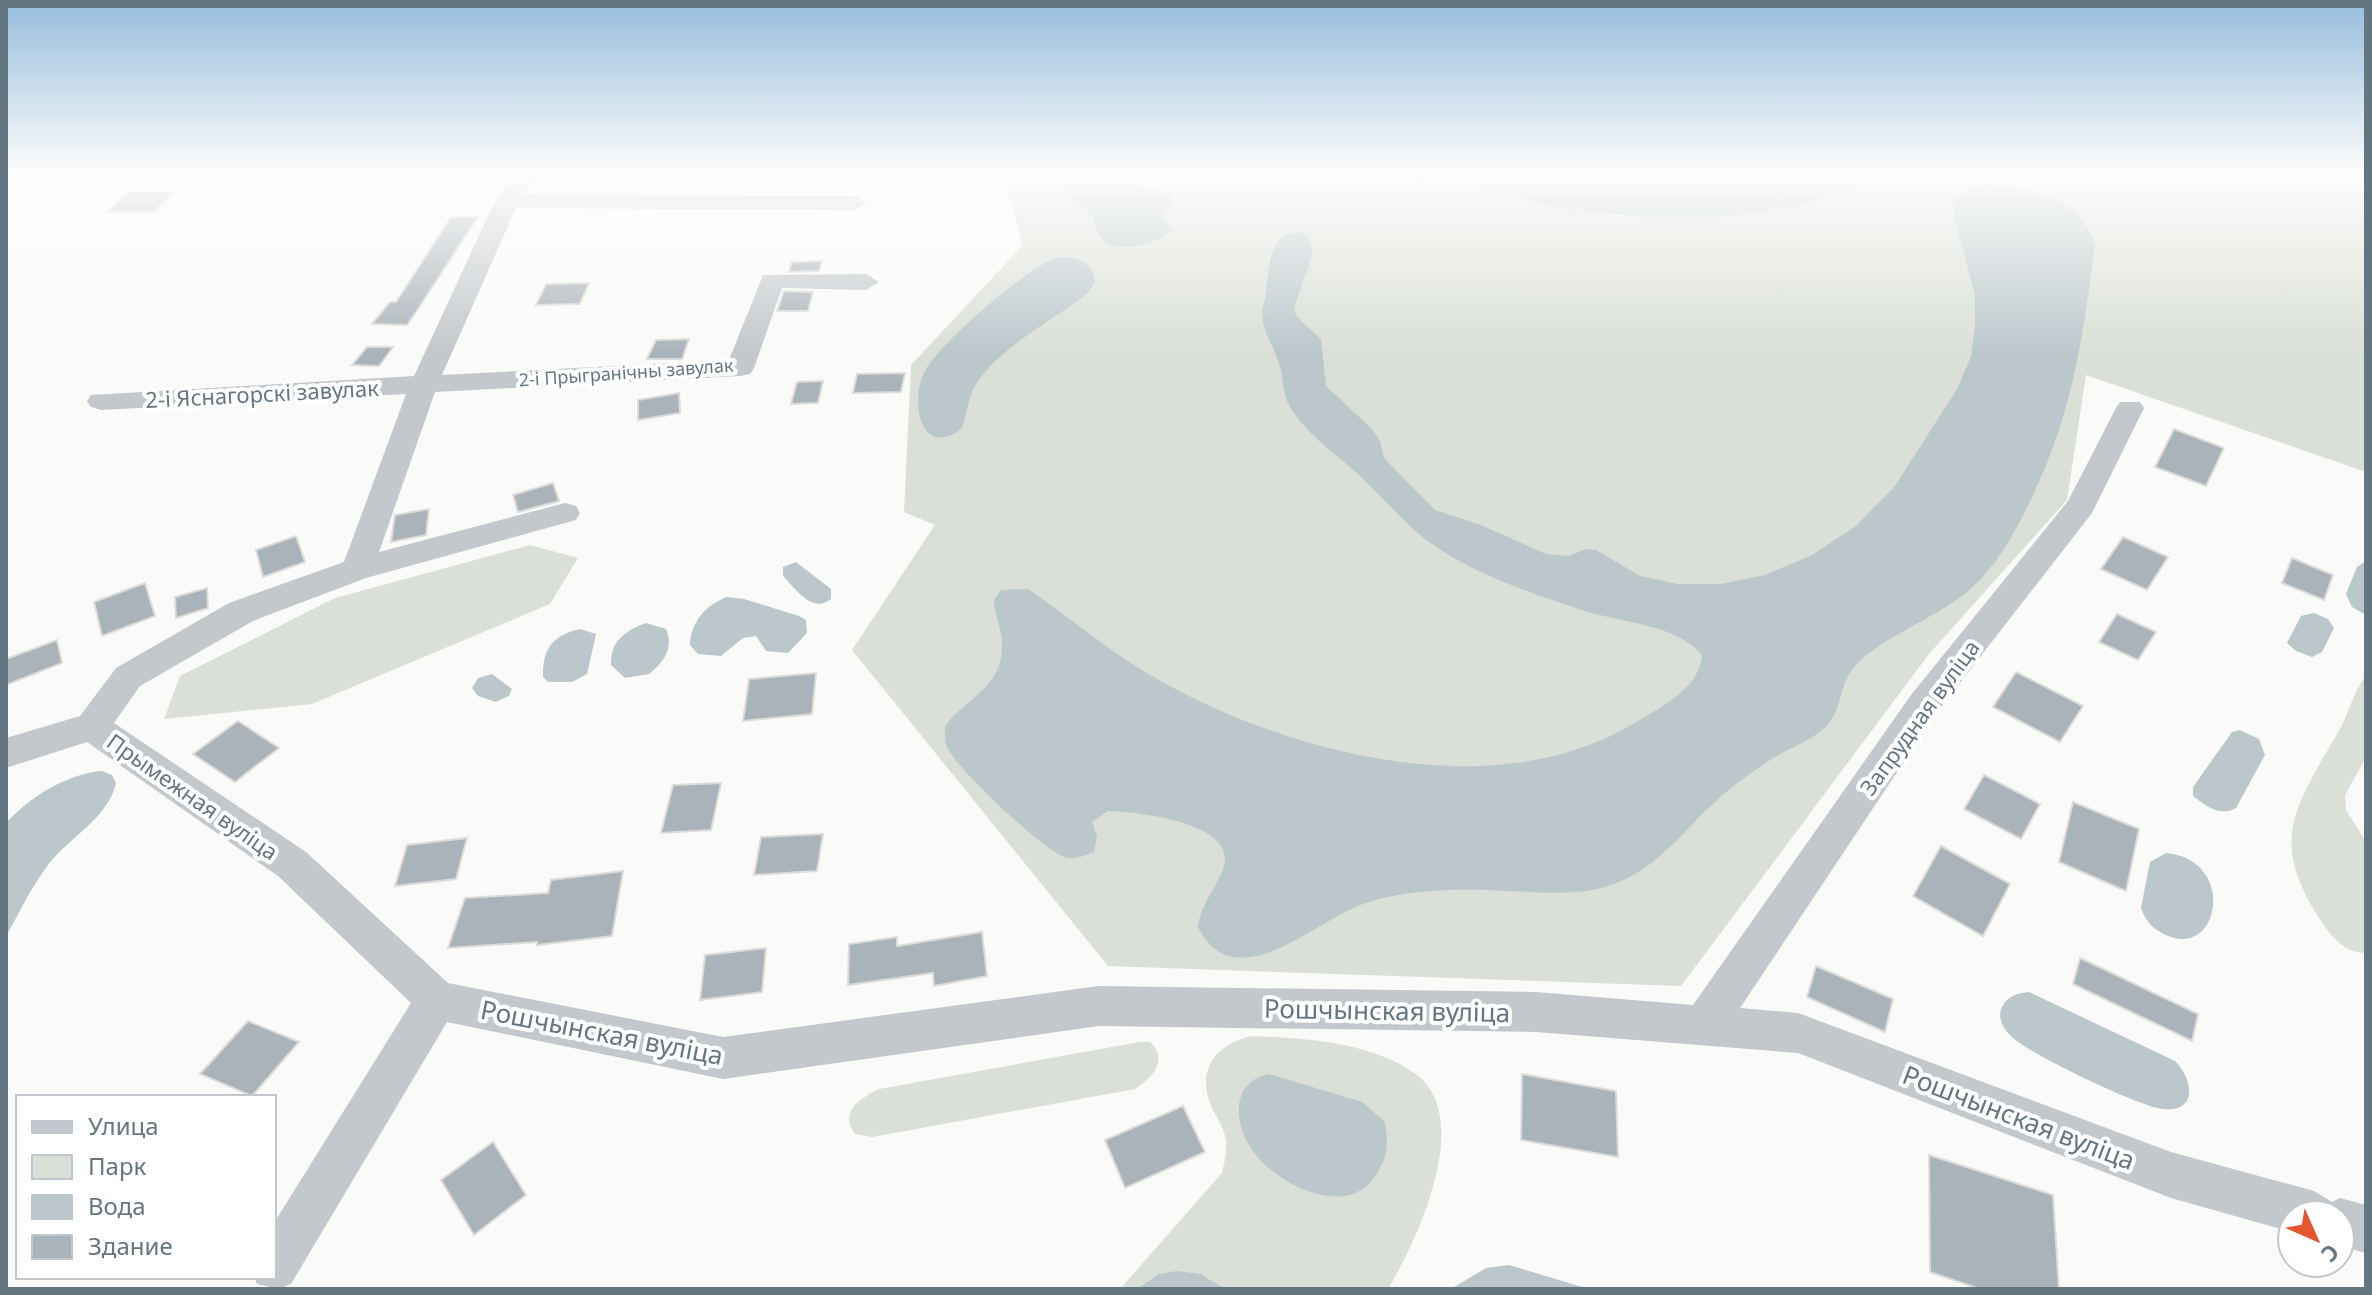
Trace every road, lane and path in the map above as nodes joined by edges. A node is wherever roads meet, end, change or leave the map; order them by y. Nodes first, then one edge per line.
1 (493, 232) edge
2 (866, 282) dead end
3 (424, 384) junction
4 (101, 401) dead end
5 (2130, 408) dead end
6 (565, 513) dead end
7 (357, 569) junction
8 (92, 726) junction
9 (6, 753) edge
10 (437, 1000) junction
11 (1704, 1025) junction
12 (2276, 1204) edge
13 (276, 1264) edge

1 - 3 street
2 - 3 street, 2-і Прыгранічны завулак
3 - 4 street, 2-і Яснагорскі завулак
3 - 7 street
5 - 11 street, Запрудная вуліца
6 - 7 street, Прымежная вуліца
7 - 8 street, Прымежная вуліца
8 - 9 street
8 - 10 street, Прымежная вуліца
10 - 11 street, Рошчынская вуліца
10 - 13 street
11 - 12 street, Рошчынская вуліца

